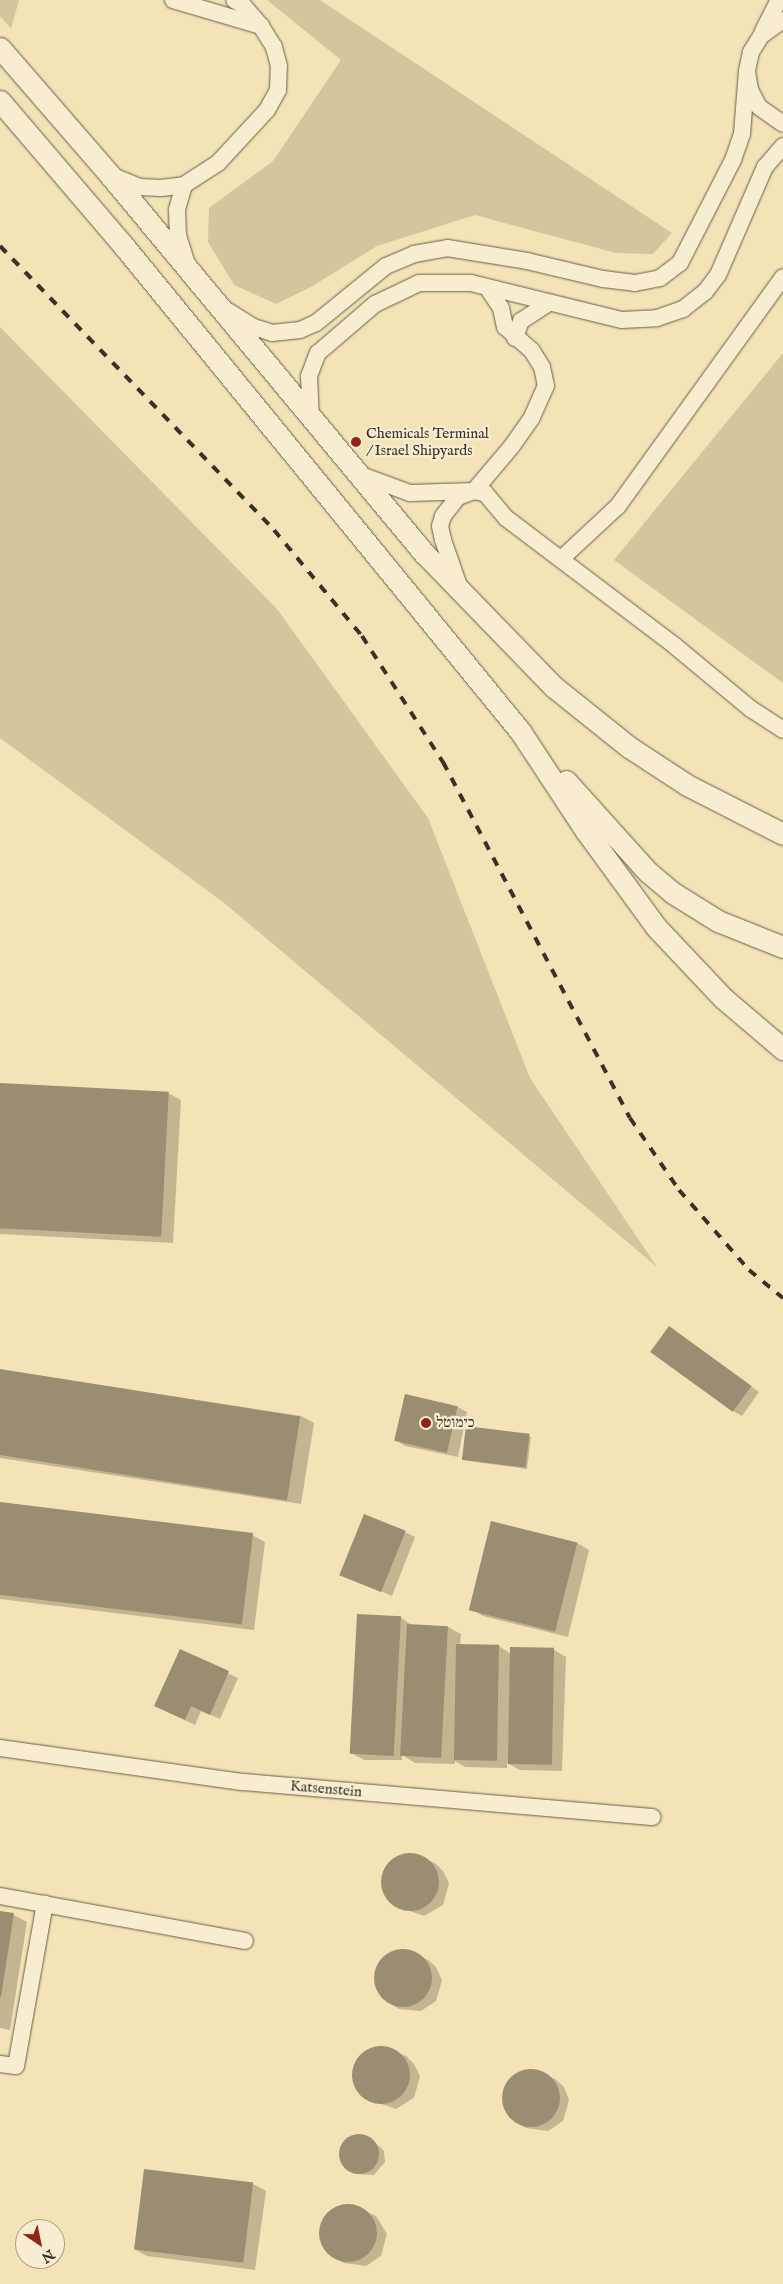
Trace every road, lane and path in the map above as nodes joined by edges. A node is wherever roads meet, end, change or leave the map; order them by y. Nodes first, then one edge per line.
1 (173, 0) edge
2 (234, 0) edge
3 (779, 0) edge
4 (783, 20) edge
5 (261, 26) junction
6 (761, 36) junction
7 (0, 48) edge
8 (747, 71) junction
9 (0, 101) edge
10 (783, 124) edge
11 (783, 146) edge
12 (110, 174) junction
13 (184, 185) junction
14 (189, 270) junction
15 (783, 277) edge
16 (487, 287) junction
17 (549, 303) junction
18 (217, 304) junction
19 (515, 338) junction
20 (312, 420) junction
21 (354, 471) junction
22 (474, 490) junction
23 (561, 560) junction
24 (461, 591) junction
25 (783, 730) edge
26 (520, 731) junction
27 (783, 834) edge
28 (783, 946) edge
29 (783, 1049) edge
30 (0, 1748) edge
31 (653, 1817) dead end
32 (0, 1896) edge
33 (45, 1904) junction
34 (244, 1941) dead end
35 (0, 2064) edge

1 - 5 street
2 - 5 street
3 - 6 street
4 - 6 street
5 - 13 street
6 - 8 street
7 - 12 street
8 - 10 street
8 - 18 street
9 - 26 street
11 - 17 street
12 - 13 street
12 - 14 street
13 - 14 street
14 - 18 street
15 - 23 street
16 - 17 street
16 - 19 street
16 - 20 street
17 - 19 street
18 - 20 street
19 - 22 street
20 - 21 street
21 - 22 street
21 - 24 street
22 - 23 street
22 - 24 street
23 - 25 street
24 - 27 street
26 - 28 street
26 - 29 street
30 - 31 street, Katsenstein
32 - 33 street
33 - 34 street
33 - 35 street

